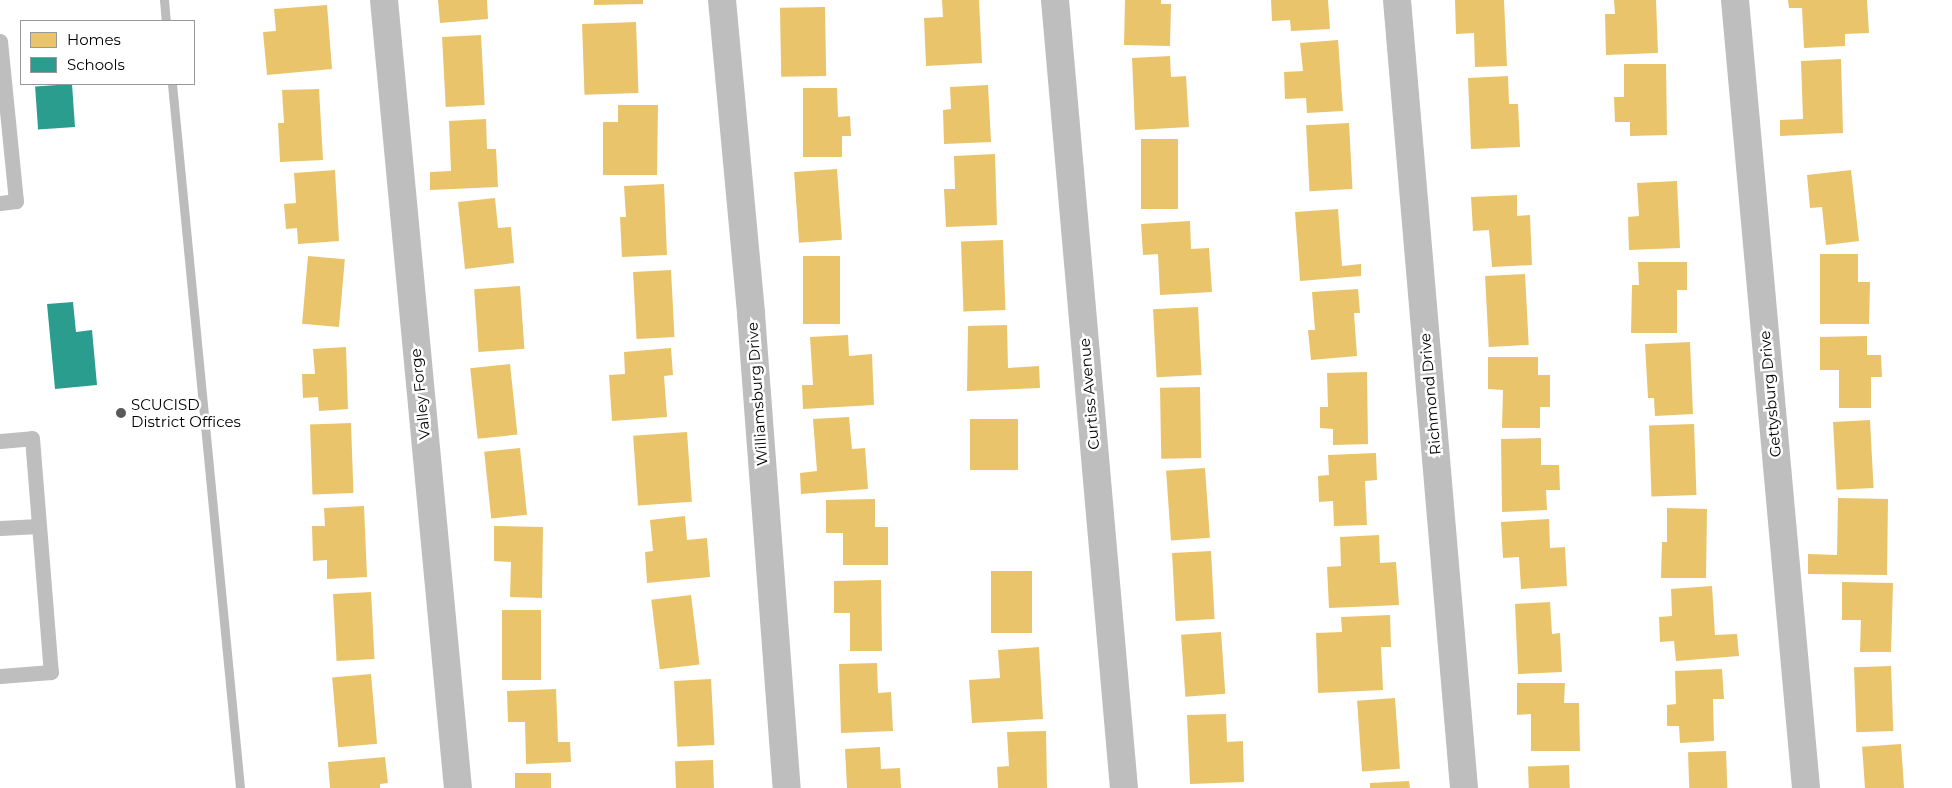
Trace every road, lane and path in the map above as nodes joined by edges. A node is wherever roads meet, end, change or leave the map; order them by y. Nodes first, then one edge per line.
1 (384, 0) edge
2 (722, 0) edge
3 (1055, 0) edge
4 (1397, 0) edge
5 (1735, 0) edge
6 (0, 41) edge
7 (0, 46) edge
8 (0, 203) edge
9 (0, 440) edge
10 (39, 526) junction
11 (0, 528) edge
12 (0, 676) edge
13 (458, 788) edge
14 (787, 788) edge
15 (1124, 788) edge
16 (1464, 788) edge
17 (1806, 788) edge

1 - 13 street, Valley Forge
2 - 14 street, Williamsburg Drive
3 - 15 street, Curtiss Avenue
4 - 16 street, Richmond Drive
5 - 17 street, Gettysburg Drive
6 - 7 lane
7 - 8 lane
9 - 10 lane
10 - 11 lane
10 - 12 lane

